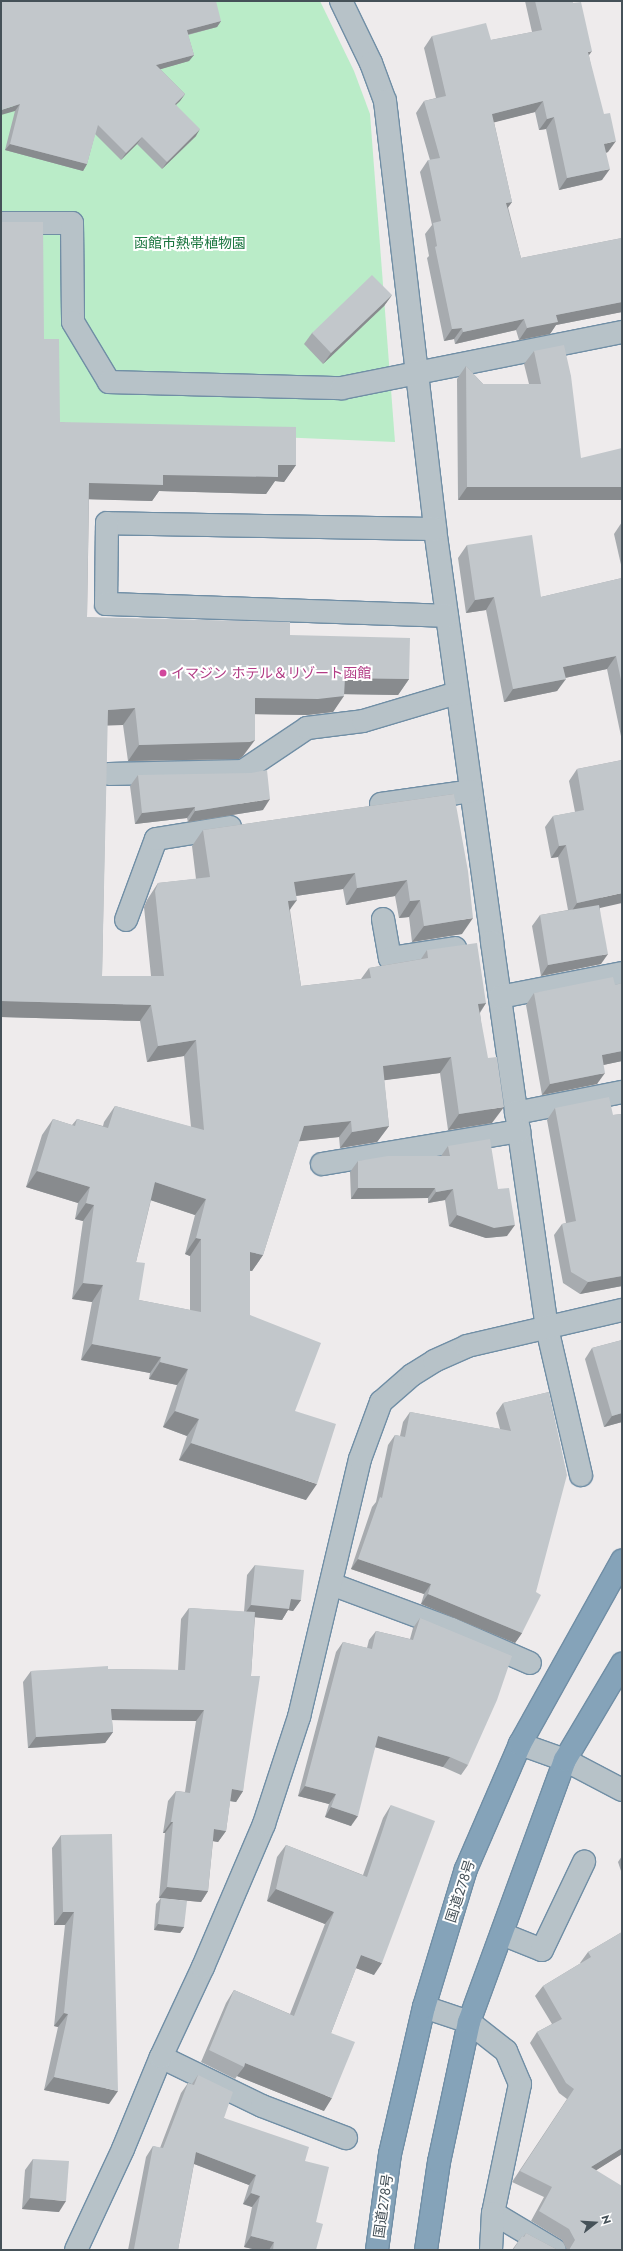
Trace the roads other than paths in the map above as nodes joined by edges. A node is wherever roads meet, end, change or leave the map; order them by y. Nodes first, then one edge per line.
1 (341, 1) edge
2 (1, 222) edge
3 (622, 332) edge
4 (415, 375) junction
5 (435, 529) junction
6 (447, 616) junction
7 (457, 693) junction
8 (109, 774) edge
9 (471, 791) junction
10 (361, 808) edge
11 (251, 824) edge
12 (383, 919) dead end
13 (126, 920) dead end
14 (492, 942) junction
15 (622, 973) edge
16 (500, 997) junction
17 (622, 1092) edge
18 (517, 1122) junction
19 (322, 1164) dead end
20 (622, 1310) edge
21 (547, 1328) junction
22 (581, 1475) dead end
23 (622, 1561) edge
24 (331, 1584) junction
25 (530, 1663) dead end
26 (622, 1664) edge
27 (520, 1744) junction
28 (565, 1760) junction
29 (622, 1790) edge
30 (584, 1862) dead end
31 (502, 1934) junction
32 (424, 2007) junction
33 (468, 2022) junction
34 (161, 2057) junction
35 (346, 2138) dead end
36 (493, 2213) junction
37 (76, 2250) edge
38 (377, 2250) edge
39 (426, 2250) edge
40 (491, 2250) edge
41 (555, 2250) edge

1 - 4 street
2 - 4 street
3 - 4 street
4 - 5 street
5 - 6 street
5 - 6 street
6 - 7 street
7 - 8 street
7 - 9 street
9 - 10 street
9 - 14 street
11 - 13 street
12 - 14 street
14 - 16 street
15 - 16 street
16 - 18 street
17 - 18 street
18 - 19 street
18 - 21 street
20 - 21 street
21 - 22 street
21 - 24 street
23 - 27 highway, 国道278号
24 - 25 street
24 - 34 street
26 - 28 highway
27 - 28 street
27 - 32 highway, 国道278号
28 - 29 street
28 - 31 highway
30 - 31 street
31 - 33 highway
32 - 33 street
32 - 38 highway, 国道278号
33 - 36 street
33 - 39 highway
34 - 35 street
34 - 37 street
36 - 40 street
36 - 41 street

